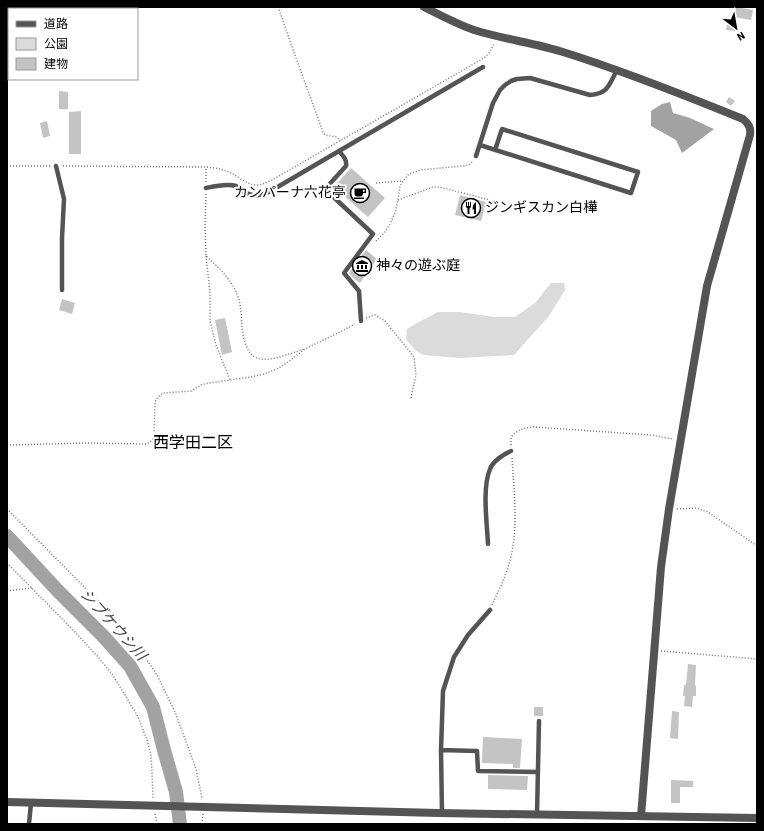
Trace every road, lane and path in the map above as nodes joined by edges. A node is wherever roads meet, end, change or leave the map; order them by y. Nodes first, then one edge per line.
1 (278, 7) edge
2 (424, 7) edge
3 (496, 36) junction
4 (483, 67) dead end
5 (617, 70) junction
6 (340, 141) junction
7 (480, 145) junction
8 (495, 150) junction
9 (339, 152) junction
10 (476, 156) joint
11 (7, 166) edge
12 (56, 166) junction
13 (206, 167) junction
14 (403, 181) junction
15 (376, 182) dead end
16 (206, 188) junction
17 (398, 200) junction
18 (490, 200) dead end
19 (373, 244) dead end
20 (206, 256) junction
21 (62, 290) dead end
22 (361, 320) junction
23 (305, 348) junction
24 (230, 380) junction
25 (411, 398) dead end
26 (681, 440) junction
27 (7, 445) edge
28 (511, 451) junction
29 (7, 509) edge
30 (669, 509) junction
31 (488, 544) dead end
32 (757, 546) edge
33 (7, 563) edge
34 (32, 588) junction
35 (7, 591) edge
36 (490, 610) joint
37 (654, 651) junction
38 (757, 658) edge
39 (539, 721) dead end
40 (441, 750) junction
41 (538, 772) junction
42 (7, 802) edge
43 (31, 803) junction
44 (155, 806) junction
45 (201, 807) junction
46 (442, 813) junction
47 (537, 815) junction
48 (641, 816) junction
49 (757, 818) edge
50 (29, 824) edge
51 (156, 824) edge

1 - 6 path
2 - 3 street
3 - 5 street
3 - 6 path
4 - 9 lane
5 - 7 lane
5 - 26 street
6 - 13 path
7 - 8 lane
7 - 10 lane
8 - 8 lane
9 - 16 lane
9 - 22 lane
10 - 14 path
11 - 12 path
12 - 13 path
12 - 21 lane
13 - 16 path
14 - 15 path
14 - 17 path
16 - 20 path
17 - 18 path
17 - 19 path
20 - 23 path
20 - 24 path
22 - 23 path
22 - 25 path
23 - 24 path
24 - 27 path
26 - 28 path
26 - 30 street
28 - 31 lane
28 - 36 path
29 - 45 path
30 - 32 path
30 - 37 street
33 - 34 path
34 - 35 path
34 - 44 path
36 - 40 lane
37 - 38 path
37 - 48 street
39 - 41 lane
40 - 41 lane
40 - 46 lane
41 - 47 lane
42 - 43 street
43 - 44 street
43 - 50 lane
44 - 45 street
44 - 51 path
45 - 46 street
46 - 47 street
47 - 48 street
48 - 49 street

